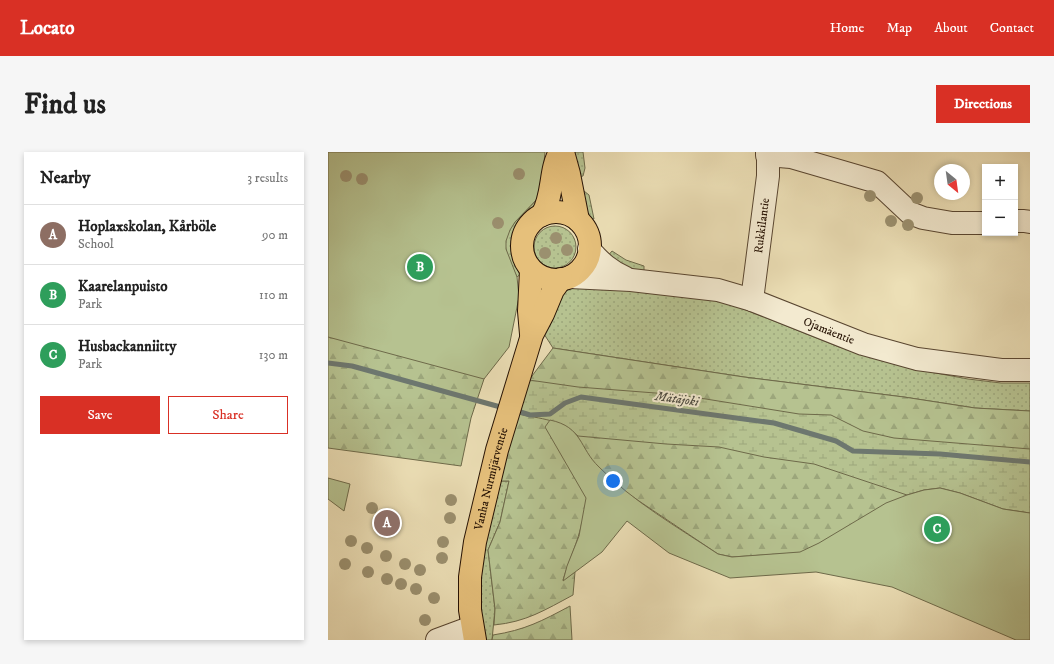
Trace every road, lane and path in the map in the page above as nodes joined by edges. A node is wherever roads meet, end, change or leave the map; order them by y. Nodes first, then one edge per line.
1 (561, 152) edge
2 (767, 154) edge
3 (542, 215) junction
4 (578, 220) junction
5 (1018, 221) edge
6 (1030, 222) edge
7 (982, 223) edge
8 (590, 249) junction
9 (531, 270) junction
10 (565, 278) junction
11 (631, 280) junction
12 (752, 300) junction
13 (532, 335) junction
14 (1030, 370) edge
15 (474, 633) edge
16 (437, 640) edge

1 - 3 main road
1 - 4 main road
2 - 7 street
2 - 12 street, Rukkilantie
3 - 4 main road
3 - 9 main road
4 - 8 main road
5 - 6 street
8 - 10 main road
8 - 11 street, Ojamäentie
9 - 10 main road
9 - 13 main road, Vanha Nurmijärventie
10 - 11 street, Ojamäentie
10 - 13 main road, Vanha Nurmijärventie
11 - 12 street, Ojamäentie
12 - 14 street, Ojamäentie
13 - 15 main road, Vanha Nurmijärventie
15 - 16 street

